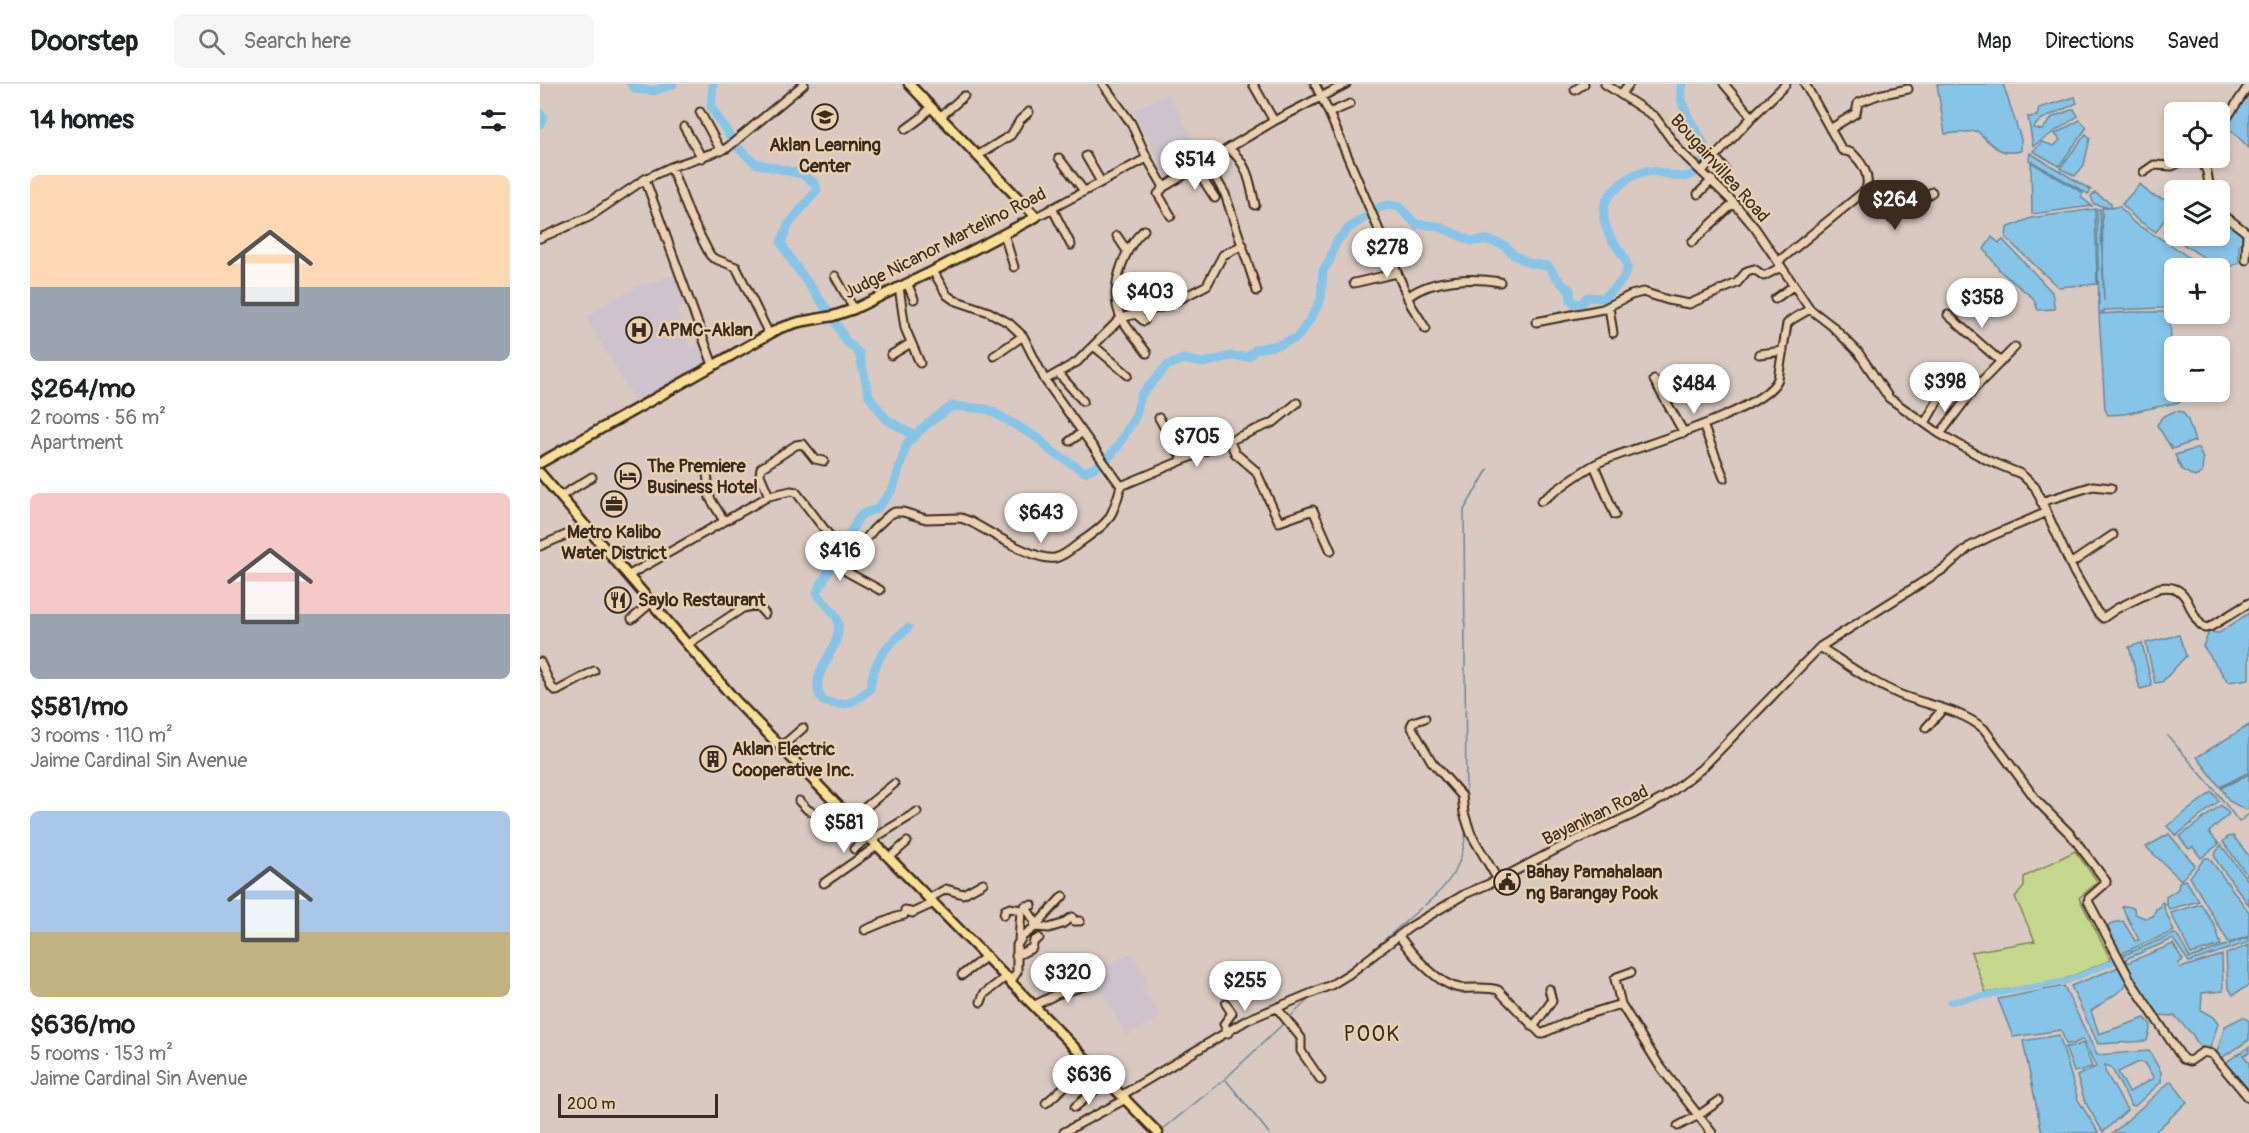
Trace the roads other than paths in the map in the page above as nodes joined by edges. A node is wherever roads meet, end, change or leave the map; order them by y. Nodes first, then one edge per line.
1 (804, 84) edge
2 (909, 84) edge
3 (1103, 84) edge
4 (1253, 84) edge
5 (1315, 84) edge
6 (1346, 84) edge
7 (1584, 84) edge
8 (1605, 84) edge
9 (1629, 84) edge
10 (1724, 84) edge
11 (1786, 84) edge
12 (1805, 84) edge
13 (2249, 86) edge
14 (1908, 89) dead end
15 (1575, 90) dead end
16 (1621, 94) junction
17 (964, 96) dead end
18 (1321, 96) junction
19 (1350, 104) dead end
20 (931, 107) junction
21 (700, 112) dead end
22 (1029, 112) dead end
23 (1329, 113) junction
24 (2230, 114) edge
25 (940, 117) junction
26 (1752, 117) junction
27 (1274, 121) junction
28 (684, 127) dead end
29 (906, 129) dead end
30 (1830, 129) junction
31 (1229, 149) junction
32 (721, 151) junction
33 (977, 156) junction
34 (1086, 156) dead end
35 (1715, 157) junction
36 (702, 158) junction
37 (1059, 158) dead end
38 (1147, 158) junction
39 (1208, 163) junction
40 (2164, 166) edge
41 (671, 167) junction
42 (1725, 169) dead end
43 (1196, 170) junction
44 (1701, 170) junction
45 (2144, 172) dead end
46 (645, 179) junction
47 (1712, 180) junction
48 (1101, 182) junction
49 (1164, 187) junction
50 (1866, 190) junction
51 (1084, 191) junction
52 (1932, 192) dead end
53 (1698, 194) dead end
54 (1215, 198) dead end
55 (1734, 203) junction
56 (1255, 205) dead end
57 (1052, 208) junction
58 (1171, 216) dead end
59 (1036, 217) junction
60 (2230, 219) edge
61 (1144, 230) dead end
62 (1004, 234) junction
63 (1117, 236) dead end
64 (540, 238) edge
65 (1692, 242) dead end
66 (1071, 245) dead end
67 (1243, 245) junction
68 (1127, 251) junction
69 (2246, 260) dead end
70 (1780, 264) junction
71 (1014, 267) dead end
72 (933, 271) junction
73 (1397, 273) junction
74 (835, 276) dead end
75 (1500, 282) dead end
76 (1354, 283) dead end
77 (903, 285) junction
78 (1793, 286) junction
79 (1257, 291) dead end
80 (914, 299) dead end
81 (1408, 299) junction
82 (1775, 299) dead end
83 (1609, 307) junction
84 (854, 309) junction
85 (1810, 309) junction
86 (1136, 314) junction
87 (1948, 315) dead end
88 (1121, 318) junction
89 (1144, 321) dead end
90 (1536, 322) dead end
91 (1426, 329) dead end
92 (1613, 333) dead end
93 (769, 334) junction
94 (1023, 336) junction
95 (911, 343) junction
96 (1094, 346) junction
97 (2015, 347) dead end
98 (1783, 351) junction
99 (1147, 353) dead end
100 (1759, 354) dead end
101 (891, 355) dead end
102 (994, 356) dead end
103 (2000, 361) junction
104 (920, 363) dead end
105 (713, 365) junction
106 (1059, 374) junction
107 (1128, 375) dead end
108 (1045, 380) junction
109 (1654, 380) dead end
110 (1944, 390) dead end
111 (1083, 401) dead end
112 (1297, 403) dead end
113 (1159, 417) dead end
114 (1924, 423) junction
115 (1703, 425) junction
116 (1082, 432) junction
117 (1684, 433) junction
118 (1940, 434) junction
119 (1229, 440) junction
120 (1070, 441) dead end
121 (1183, 460) junction
122 (824, 461) dead end
123 (540, 463) edge
124 (1594, 465) junction
125 (540, 473) edge
126 (707, 474) dead end
127 (592, 477) dead end
128 (1724, 478) dead end
129 (1121, 486) junction
130 (2110, 488) dead end
131 (561, 496) junction
132 (769, 496) junction
133 (1541, 501) dead end
134 (2041, 502) junction
135 (2045, 513) junction
136 (1615, 515) dead end
137 (724, 521) junction
138 (587, 526) junction
139 (2113, 535) dead end
140 (540, 546) edge
141 (1331, 551) dead end
142 (854, 553) junction
143 (2070, 564) junction
144 (629, 575) junction
145 (880, 590) dead end
146 (652, 602) junction
147 (2249, 603) edge
148 (765, 614) dead end
149 (632, 619) dead end
150 (688, 644) junction
151 (1820, 647) junction
152 (540, 662) edge
153 (594, 671) dead end
154 (1943, 708) junction
155 (1425, 718) dead end
156 (803, 728) dead end
157 (1926, 728) dead end
158 (781, 747) junction
159 (894, 783) dead end
160 (799, 801) dead end
161 (835, 803) junction
162 (917, 812) dead end
163 (851, 819) junction
164 (872, 841) junction
165 (907, 842) dead end
166 (854, 849) dead end
167 (889, 858) junction
168 (1498, 880) junction
169 (824, 883) dead end
170 (983, 883) dead end
171 (1063, 896) dead end
172 (932, 901) junction
173 (1032, 905) dead end
174 (1004, 915) dead end
175 (1080, 921) dead end
176 (1036, 927) junction
177 (865, 930) dead end
178 (1399, 936) junction
179 (1039, 938) dead end
180 (1019, 941) junction
181 (987, 956) junction
182 (1016, 956) junction
183 (1631, 972) dead end
184 (962, 975) dead end
185 (1009, 979) junction
186 (1092, 984) dead end
187 (1549, 989) dead end
188 (981, 1002) dead end
189 (1226, 1004) dead end
190 (1621, 1004) junction
191 (1035, 1005) junction
192 (1277, 1008) junction
193 (1533, 1027) junction
194 (1228, 1033) junction
195 (1091, 1063) junction
196 (1107, 1080) junction
197 (1321, 1080) dead end
198 (1124, 1097) junction
199 (2249, 1098) edge
200 (1719, 1101) dead end
201 (1046, 1103) dead end
202 (1075, 1107) dead end
203 (1699, 1115) junction
204 (1678, 1126) dead end
205 (1064, 1132) edge
206 (1156, 1132) edge
207 (1712, 1133) edge

1 - 32 street
2 - 20 main road
3 - 38 street
4 - 27 street
5 - 18 street
6 - 18 street
7 - 15 street
8 - 16 street, Bougainvillea Road
9 - 16 street
10 - 26 street
11 - 26 street
12 - 30 street
13 - 24 street
14 - 30 street
16 - 44 street, Bougainvillea Road
17 - 25 street
18 - 23 street
18 - 27 street
19 - 23 street
20 - 25 main road
20 - 29 street
21 - 32 street
22 - 33 street
23 - 73 street
25 - 33 main road
26 - 35 street
27 - 31 street
28 - 36 street
30 - 50 street
31 - 39 street
31 - 56 street
32 - 36 street
33 - 59 main road
34 - 48 street
35 - 42 street
35 - 44 street
36 - 41 street
37 - 51 street
38 - 48 street, Judge Nicanor Martelino Road
38 - 49 street
39 - 43 street
39 - 67 street
40 - 45 street
41 - 46 street
41 - 93 street
43 - 49 street
43 - 54 street
44 - 47 street, Bougainvillea Road
46 - 64 street
46 - 105 street
47 - 53 street
47 - 55 street, Bougainvillea Road
48 - 51 street, Judge Nicanor Martelino Road
49 - 58 street
50 - 52 street
50 - 70 street
51 - 57 street, Judge Nicanor Martelino Road
55 - 65 street
55 - 70 street, Bougainvillea Road
57 - 59 street, Judge Nicanor Martelino Road
57 - 66 street
59 - 62 main road, Judge Nicanor Martelino Road
60 - 69 street
61 - 68 street
62 - 71 street
62 - 72 main road, Judge Nicanor Martelino Road
63 - 68 street
67 - 79 street
67 - 86 street
68 - 88 street
70 - 78 street, Bougainvillea Road
70 - 83 street
72 - 77 main road, Judge Nicanor Martelino Road
72 - 94 street
73 - 76 street
73 - 81 street
74 - 84 street
75 - 81 street
77 - 80 street
77 - 84 main road, Judge Nicanor Martelino Road
77 - 95 street
78 - 82 street
78 - 85 street, Bougainvillea Road
81 - 91 street
83 - 90 street
83 - 92 street
84 - 93 main road, Judge Nicanor Martelino Road
85 - 98 street
85 - 114 street, Bougainvillea Road
86 - 88 street
86 - 89 street
87 - 103 street
88 - 96 street
88 - 99 street
93 - 105 main road, Judge Nicanor Martelino Road
94 - 102 street
94 - 108 street
95 - 101 street
95 - 104 street
96 - 106 street
96 - 107 street
97 - 103 street
98 - 100 street
98 - 115 street
103 - 118 street
105 - 123 main road, Judge Nicanor Martelino Road
106 - 108 street
106 - 111 street
108 - 116 street
109 - 117 street
110 - 114 street
112 - 119 street
113 - 121 street
114 - 118 street, Bougainvillea Road
115 - 117 street
115 - 128 street
116 - 120 street
116 - 129 street
117 - 124 street
118 - 134 street, Bougainvillea Road
119 - 121 street
119 - 141 street
121 - 129 street
122 - 132 street
124 - 133 street
124 - 136 street
125 - 131 main road
126 - 137 street
127 - 131 street
129 - 142 street
130 - 134 street
131 - 138 main road
132 - 137 street
132 - 142 street
134 - 135 street, Bougainvillea Road
135 - 143 street, Bougainvillea Road
135 - 151 street, Bayanihan Road
137 - 144 street
138 - 140 street
138 - 144 main road
139 - 143 street
142 - 145 street
143 - 147 street, Bougainvillea Road
144 - 146 main road
146 - 149 street
146 - 150 main road
148 - 150 street
150 - 158 main road
151 - 154 street
151 - 168 street, Bayanihan Road
152 - 153 street
154 - 157 street
154 - 199 street
155 - 168 street
156 - 158 street
158 - 161 main road
159 - 163 street
160 - 161 street
161 - 163 main road
162 - 164 street
163 - 164 main road
164 - 166 street
164 - 167 main road
164 - 169 street
165 - 167 street
167 - 172 main road
168 - 178 street, Bayanihan Road
170 - 172 street
171 - 176 street
172 - 177 street
172 - 181 main road
173 - 176 street
174 - 180 street
175 - 176 street
176 - 180 street
178 - 192 street, Bayanihan Road
178 - 193 street
179 - 182 street
180 - 182 street
181 - 184 street
181 - 185 main road
182 - 185 street
183 - 190 street
185 - 188 street
185 - 191 main road
186 - 191 street
187 - 193 street
189 - 194 street
190 - 193 street
190 - 203 street
191 - 195 main road
192 - 194 street, Bayanihan Road
192 - 197 street
194 - 198 street, Bayanihan Road
195 - 196 main road
195 - 201 street
196 - 198 main road
196 - 202 street
198 - 205 street, Bayanihan Road
198 - 206 main road
200 - 203 street
203 - 204 street
203 - 207 street

